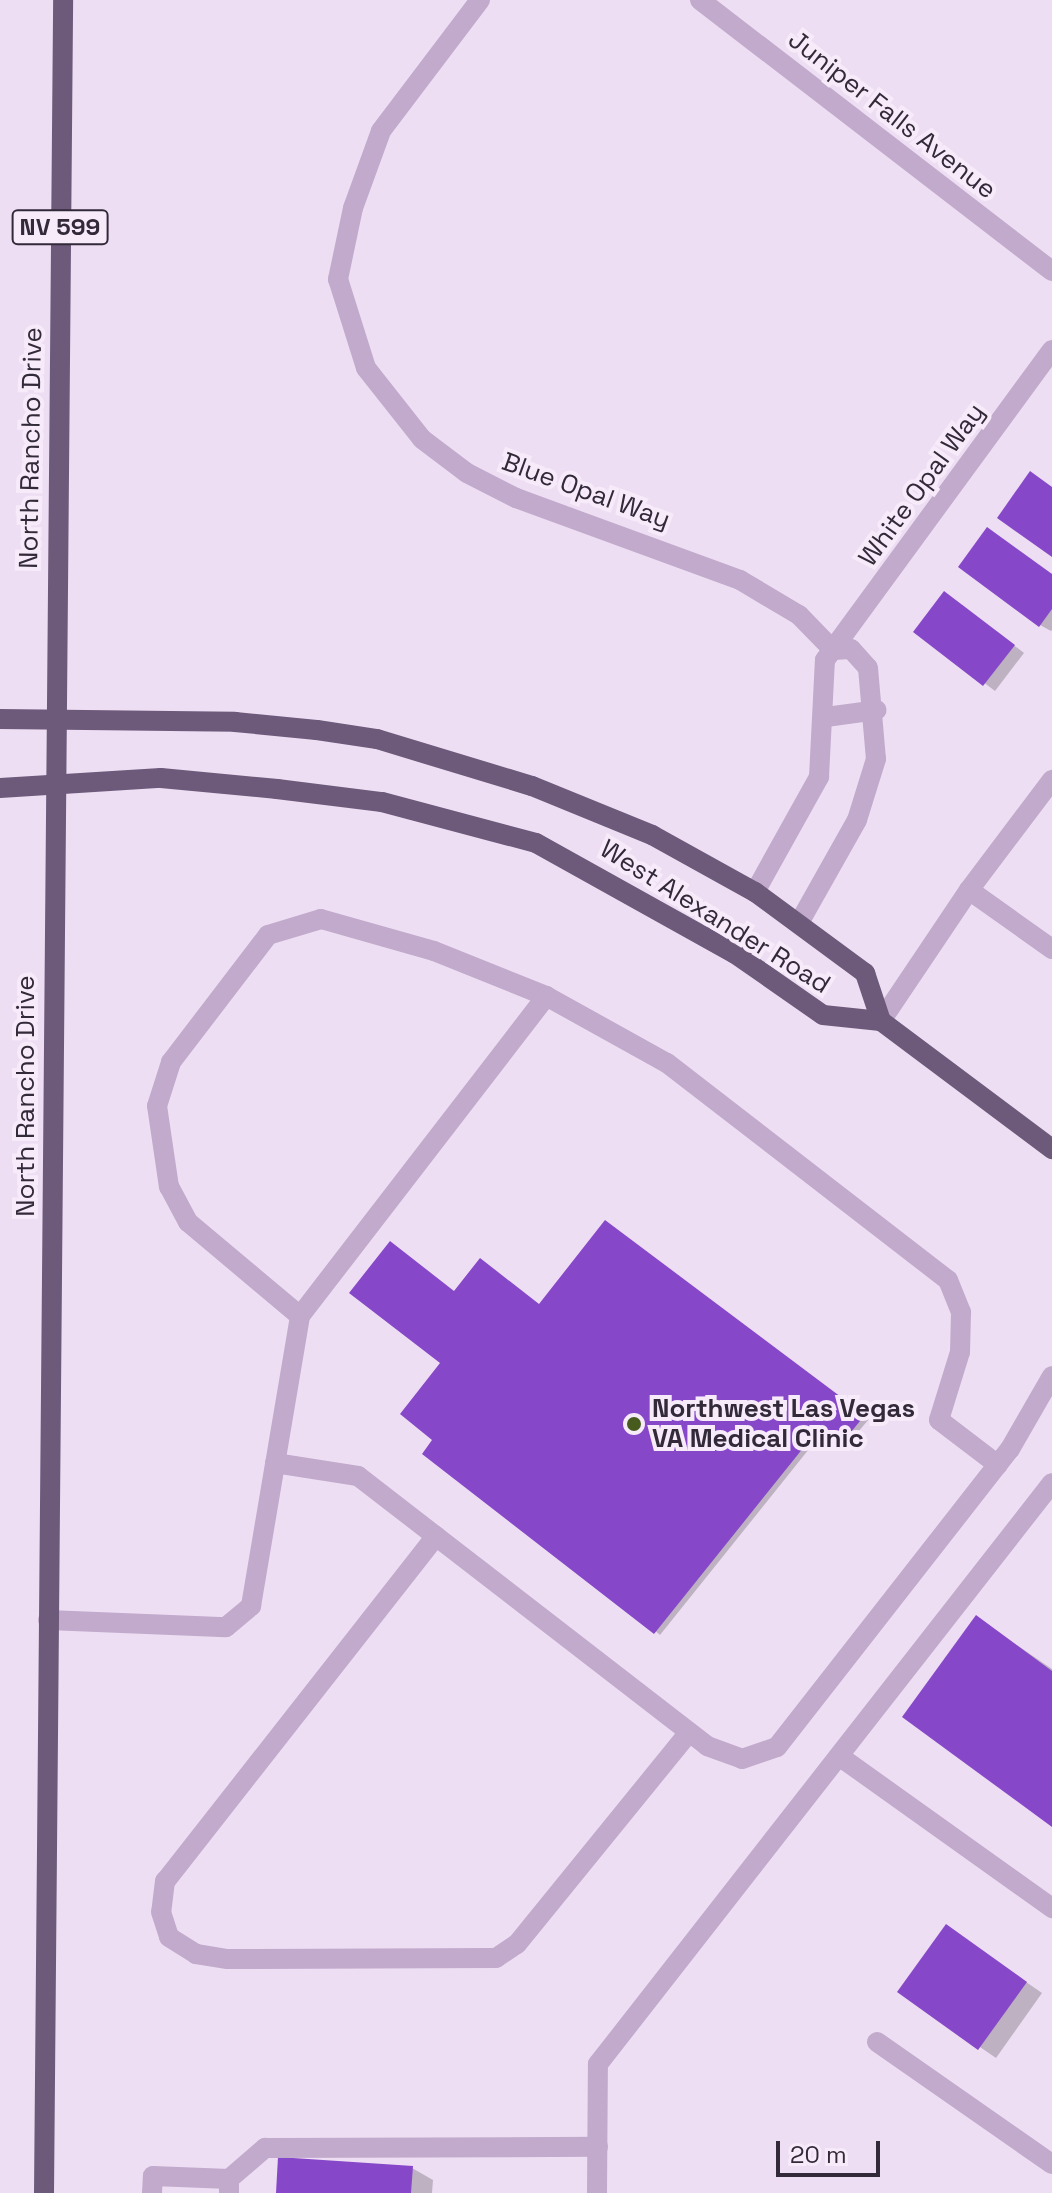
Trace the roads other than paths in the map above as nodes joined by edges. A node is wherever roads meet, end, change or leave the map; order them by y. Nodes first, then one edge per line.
1 (63, 0) edge
2 (480, 0) edge
3 (700, 0) edge
4 (1052, 271) edge
5 (1052, 350) edge
6 (833, 650) junction
7 (877, 710) junction
8 (826, 717) junction
9 (53, 718) junction
10 (0, 719) edge
11 (1052, 780) edge
12 (54, 784) junction
13 (0, 788) edge
14 (969, 890) junction
15 (755, 892) junction
16 (799, 923) junction
17 (1052, 949) edge
18 (546, 996) junction
19 (881, 1021) junction
20 (1052, 1149) edge
21 (300, 1316) junction
22 (1052, 1376) edge
23 (275, 1463) junction
24 (998, 1465) junction
25 (1052, 1483) edge
26 (436, 1536) junction
27 (48, 1620) junction
28 (689, 1732) junction
29 (839, 1756) junction
30 (1052, 1908) edge
31 (877, 2042) dead end
32 (598, 2147) junction
33 (1052, 2164) edge
34 (229, 2186) edge
35 (44, 2193) edge
36 (152, 2193) edge
37 (597, 2193) edge

1 - 9 main road, North Rancho Drive / NV 599
2 - 6 street, Blue Opal Way
3 - 4 street, Juniper Falls Avenue
5 - 6 street, White Opal Way
6 - 7 street, Blue Opal Way
6 - 8 street
7 - 8 street
7 - 16 street, Blue Opal Way
8 - 15 street
9 - 10 main road, West Alexander Road
9 - 12 main road, North Rancho Drive / NV 599
9 - 15 main road, West Alexander Road
11 - 14 street
12 - 13 main road, West Alexander Road
12 - 19 main road, West Alexander Road
12 - 27 main road, North Rancho Drive / NV 599
14 - 17 street
14 - 19 street
15 - 16 main road, West Alexander Road
16 - 19 main road, West Alexander Road
18 - 21 street
18 - 21 street
18 - 24 street
19 - 20 main road
21 - 23 street
22 - 24 street
23 - 26 street
23 - 27 street
24 - 28 street
25 - 29 street
26 - 28 street
26 - 28 street
27 - 35 main road, North Rancho Drive / NV 599
29 - 30 street
29 - 32 street
31 - 33 street
32 - 34 street
32 - 37 street
34 - 36 street

